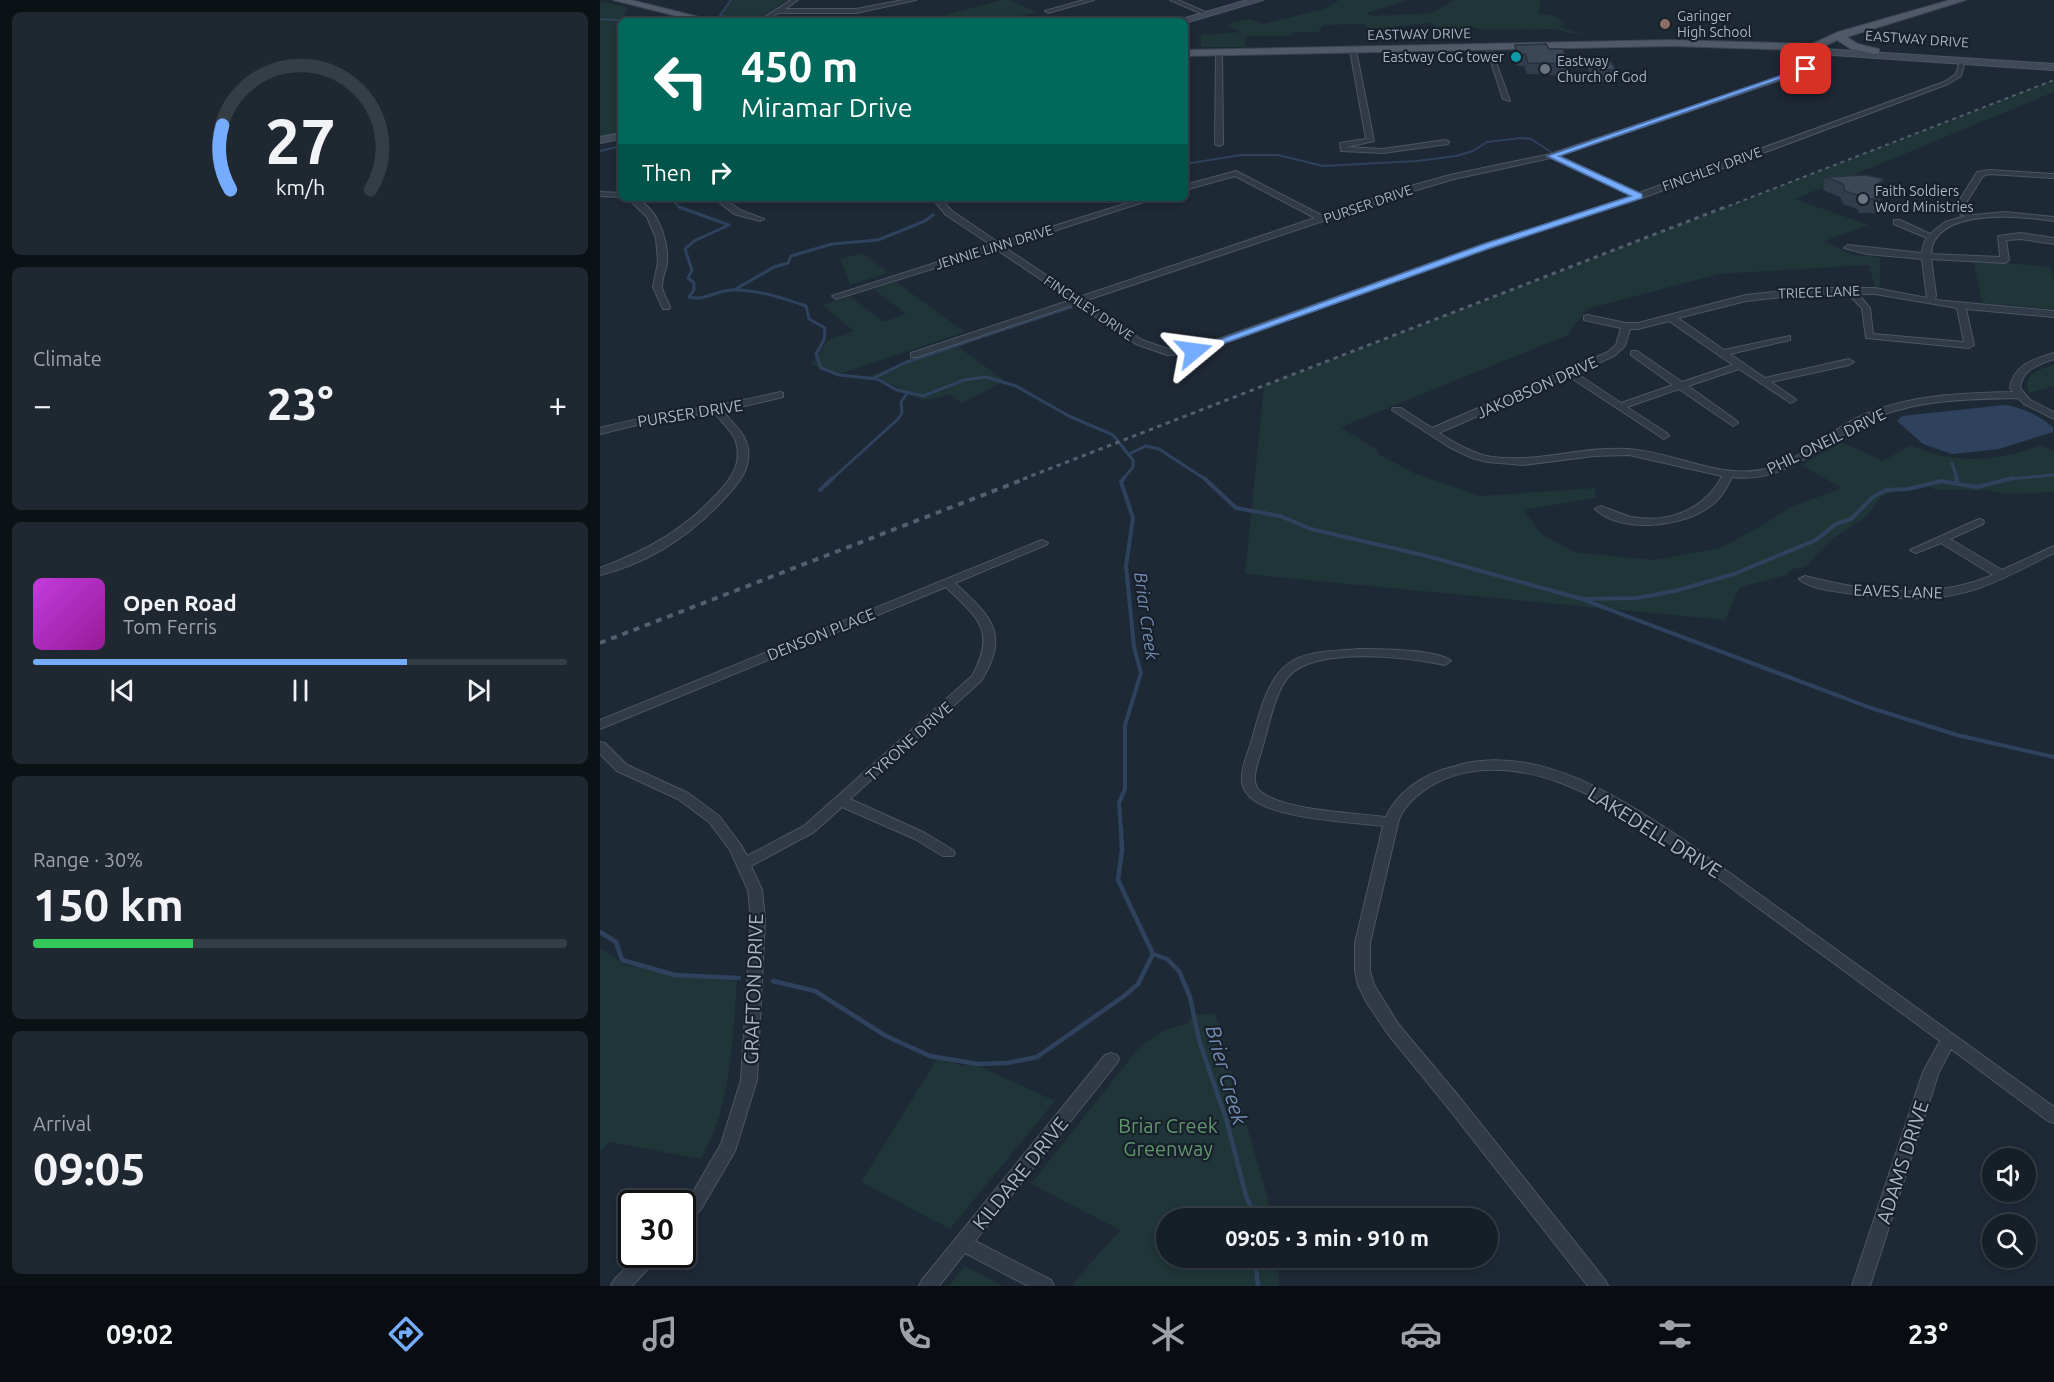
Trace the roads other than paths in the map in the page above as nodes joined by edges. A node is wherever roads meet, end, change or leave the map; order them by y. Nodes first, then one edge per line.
1 (795, 0) edge
2 (913, 0) edge
3 (1091, 0) edge
4 (1173, 0) edge
5 (1258, 0) edge
6 (1961, 0) edge
7 (628, 1) edge
8 (779, 11) junction
9 (1048, 11) dead end
10 (1207, 14) junction
11 (697, 18) edge
12 (766, 18) edge
13 (1188, 19) edge
14 (1842, 34) junction
15 (1488, 48) junction
16 (1810, 49) junction
17 (1353, 50) junction
18 (1875, 51) junction
19 (1219, 52) junction
20 (1188, 53) edge
21 (1962, 61) junction
22 (2000, 62) junction
23 (2054, 67) edge
24 (1508, 99) dead end
25 (618, 137) edge
26 (600, 140) edge
27 (1445, 142) dead end
28 (1219, 144) dead end
29 (1552, 156) junction
30 (2054, 176) edge
31 (1188, 187) edge
32 (600, 194) edge
33 (618, 195) edge
34 (1639, 196) junction
35 (635, 201) edge
36 (722, 201) edge
37 (939, 201) edge
38 (1142, 201) edge
39 (1972, 217) junction
40 (760, 219) dead end
41 (1323, 219) junction
42 (2054, 219) edge
43 (1897, 222) dead end
44 (1931, 237) junction
45 (2054, 241) edge
46 (996, 246) junction
47 (1848, 248) dead end
48 (1927, 254) junction
49 (1850, 290) junction
50 (836, 296) dead end
51 (1078, 301) junction
52 (1930, 301) junction
53 (1962, 306) junction
54 (666, 307) dead end
55 (2054, 314) edge
56 (1587, 318) dead end
57 (1671, 318) junction
58 (1626, 326) junction
59 (1787, 339) dead end
60 (1634, 354) dead end
61 (1722, 354) junction
62 (914, 355) dead end
63 (2054, 356) edge
64 (1849, 362) dead end
65 (1739, 366) junction
66 (1570, 373) junction
67 (1763, 381) junction
68 (1680, 386) junction
69 (780, 395) dead end
70 (2018, 395) junction
71 (1791, 400) dead end
72 (1620, 406) junction
73 (718, 410) junction
74 (1397, 410) dead end
75 (2054, 416) edge
76 (1733, 423) dead end
77 (600, 431) edge
78 (1432, 432) junction
79 (1664, 436) dead end
80 (1728, 474) junction
81 (1600, 509) dead end
82 (1978, 522) dead end
83 (1942, 539) junction
84 (1042, 543) dead end
85 (2054, 549) edge
86 (1916, 550) dead end
87 (600, 572) edge
88 (2000, 574) junction
89 (1805, 579) dead end
90 (947, 582) junction
91 (1445, 662) dead end
92 (600, 725) edge
93 (600, 746) edge
94 (842, 801) junction
95 (1391, 822) junction
96 (948, 853) dead end
97 (744, 864) junction
98 (1948, 1040) junction
99 (1111, 1059) dead end
100 (2054, 1116) edge
101 (696, 1202) edge
102 (963, 1242) junction
103 (637, 1268) edge
104 (620, 1286) edge
105 (928, 1286) edge
106 (1045, 1286) edge
107 (1599, 1286) edge
108 (1861, 1286) edge

1 - 8 street
2 - 8 street
3 - 9 street
4 - 10 street
5 - 10 main road
6 - 14 main road
7 - 11 main road
8 - 12 street
10 - 13 main road
14 - 16 main road
14 - 18 main road
15 - 16 main road, EASTWAY DRIVE
15 - 17 main road, EASTWAY DRIVE
15 - 24 street
16 - 18 main road, EASTWAY DRIVE
16 - 21 main road, EASTWAY DRIVE
16 - 29 street, PURSER DRIVE
17 - 19 main road, EASTWAY DRIVE
17 - 27 street
18 - 22 main road, EASTWAY DRIVE
19 - 20 main road, EASTWAY DRIVE
19 - 28 street
21 - 22 main road, EASTWAY DRIVE
21 - 34 street, FINCHLEY DRIVE
22 - 23 main road, EASTWAY DRIVE
25 - 26 main road
29 - 34 street
29 - 41 street, PURSER DRIVE
30 - 39 street
31 - 41 street
32 - 33 street
34 - 51 street, FINCHLEY DRIVE
35 - 54 street
36 - 40 street
37 - 46 street, FINCHLEY DRIVE
38 - 46 street, JENNIE LINN DRIVE
39 - 42 street
39 - 44 street
41 - 51 street, PURSER DRIVE
43 - 44 street
44 - 48 street
45 - 48 street
46 - 50 street, JENNIE LINN DRIVE
46 - 51 street, FINCHLEY DRIVE
47 - 48 street
48 - 52 street
49 - 52 street, TRIECE LANE
49 - 53 street
49 - 57 street, TRIECE LANE
51 - 62 street, PURSER DRIVE
52 - 53 street, TRIECE LANE
53 - 55 street, TRIECE LANE
56 - 58 street, TRIECE LANE
57 - 58 street, TRIECE LANE
57 - 61 street
58 - 66 street, JAKOBSON DRIVE
59 - 61 street
60 - 68 street
61 - 65 street
63 - 70 street
64 - 67 street
65 - 67 street
65 - 68 street
66 - 72 street
66 - 78 street, JAKOBSON DRIVE
67 - 71 street
68 - 72 street
68 - 76 street
69 - 73 street, PURSER DRIVE
70 - 75 street
70 - 80 street, PHIL ONEIL DRIVE
72 - 79 street
73 - 77 street, PURSER DRIVE
73 - 87 street
74 - 78 street, PHIL ONEIL DRIVE
78 - 80 street, PHIL ONEIL DRIVE
80 - 81 street
82 - 83 street
83 - 86 street
83 - 88 street
84 - 90 street, DENSON PLACE
85 - 88 street, EAVES LANE
88 - 89 street, EAVES LANE
90 - 92 street, DENSON PLACE
90 - 94 street, TYRONE DRIVE
91 - 95 street
93 - 97 street, GRAFTON DRIVE
94 - 96 street
94 - 97 street, TYRONE DRIVE
95 - 98 street, LAKEDELL DRIVE
95 - 107 street, LAKEDELL DRIVE
97 - 101 street, GRAFTON DRIVE
98 - 100 street, LAKEDELL DRIVE
98 - 108 street, ADAMS DRIVE
99 - 102 street, KILDARE DRIVE
102 - 105 street, KILDARE DRIVE
102 - 106 street
103 - 104 street

